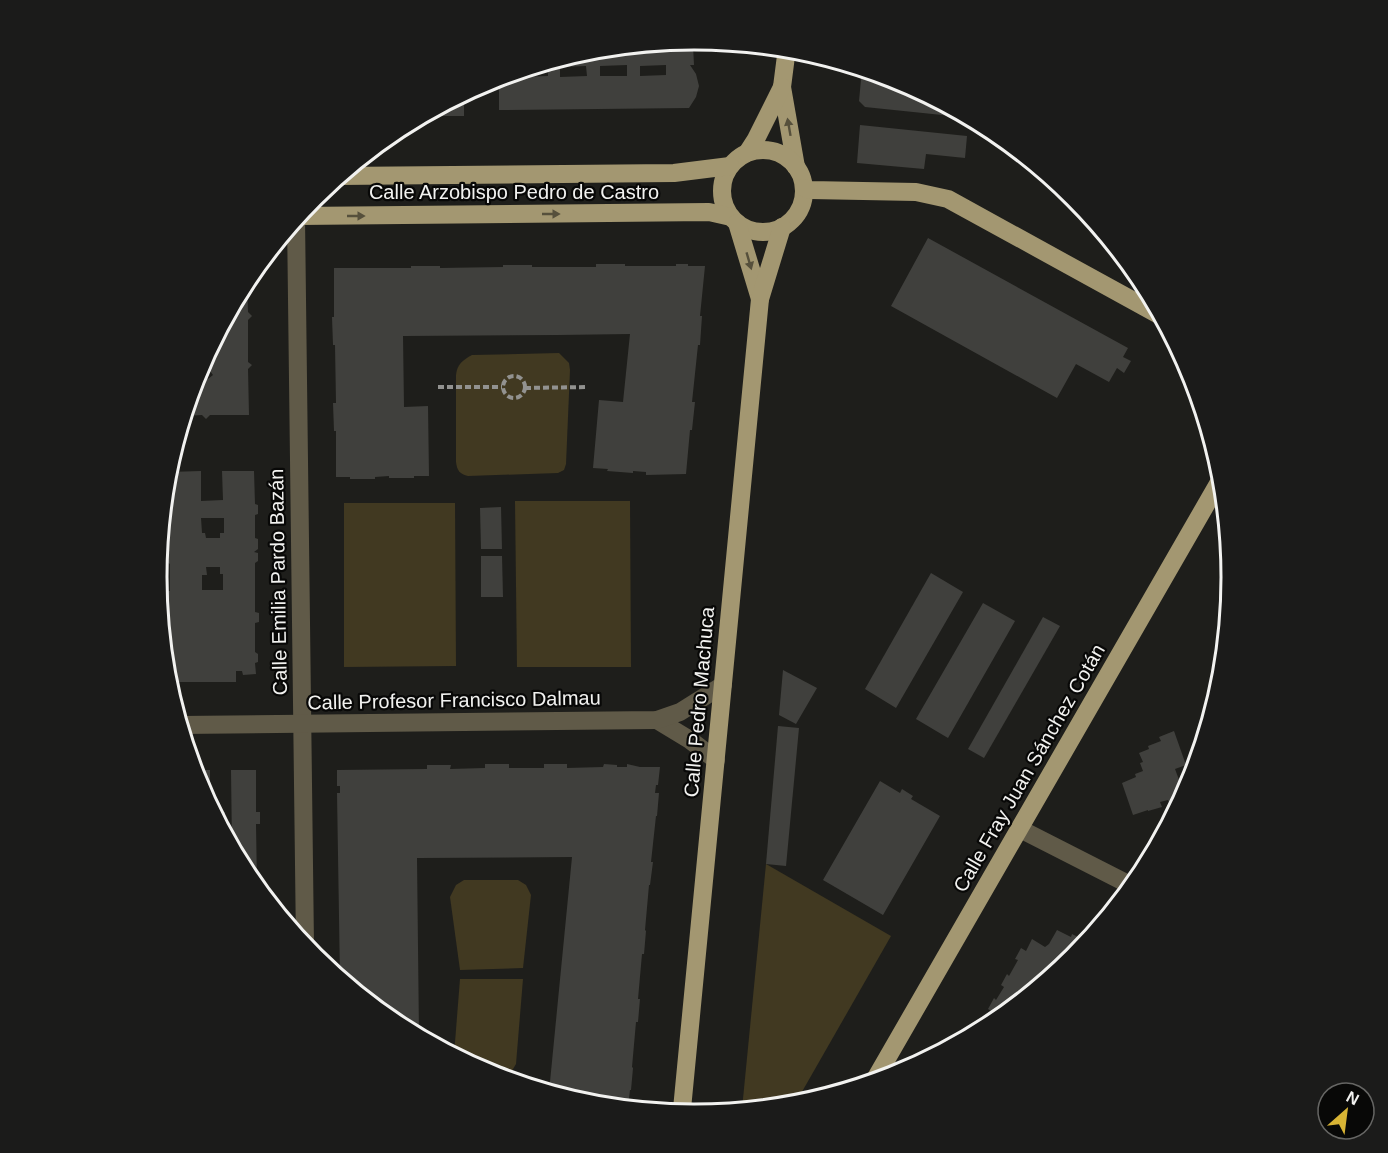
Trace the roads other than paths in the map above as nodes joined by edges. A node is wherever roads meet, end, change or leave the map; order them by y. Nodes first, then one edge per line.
1 (786, 58) edge
2 (782, 87) junction
3 (747, 153) junction
4 (730, 166) junction
5 (796, 167) junction
6 (352, 176) edge
7 (804, 188) junction
8 (309, 217) edge
9 (734, 220) junction
10 (782, 227) junction
11 (297, 230) edge
12 (760, 299) junction
13 (1147, 308) edge
14 (1214, 492) edge
15 (723, 685) junction
16 (657, 720) junction
17 (189, 725) edge
18 (302, 725) junction
19 (716, 759) junction
20 (1020, 829) junction
21 (1123, 881) edge
22 (305, 931) edge
23 (881, 1069) edge
24 (683, 1103) edge

1 - 2 main road
2 - 3 main road
5 -> 2 main road
3 - 4 main road
3 - 5 main road
4 - 6 main road, Calle Arzobispo Pedro de Castro
4 - 9 main road
5 - 7 main road
7 - 10 main road
7 - 13 main road
8 -> 9 main road, Calle Arzobispo Pedro de Castro
9 - 10 main road
9 -> 12 main road, Calle Pedro Machuca
10 - 12 main road, Calle Pedro Machuca
11 - 18 street, Calle Emilia Pardo Bazán
12 - 15 main road, Calle Pedro Machuca
14 - 20 main road, Calle Fray Juan Sánchez Cotán
15 - 16 street, Calle Profesor Francisco Dalmau
15 - 19 main road, Calle Pedro Machuca
16 - 18 street, Calle Profesor Francisco Dalmau
16 - 19 street
17 - 18 street, Calle Profesor Francisco Dalmau
18 - 22 street, Calle Emilia Pardo Bazán
19 - 24 main road, Calle Pedro Machuca
20 - 21 street
20 - 23 main road, Calle Fray Juan Sánchez Cotán

